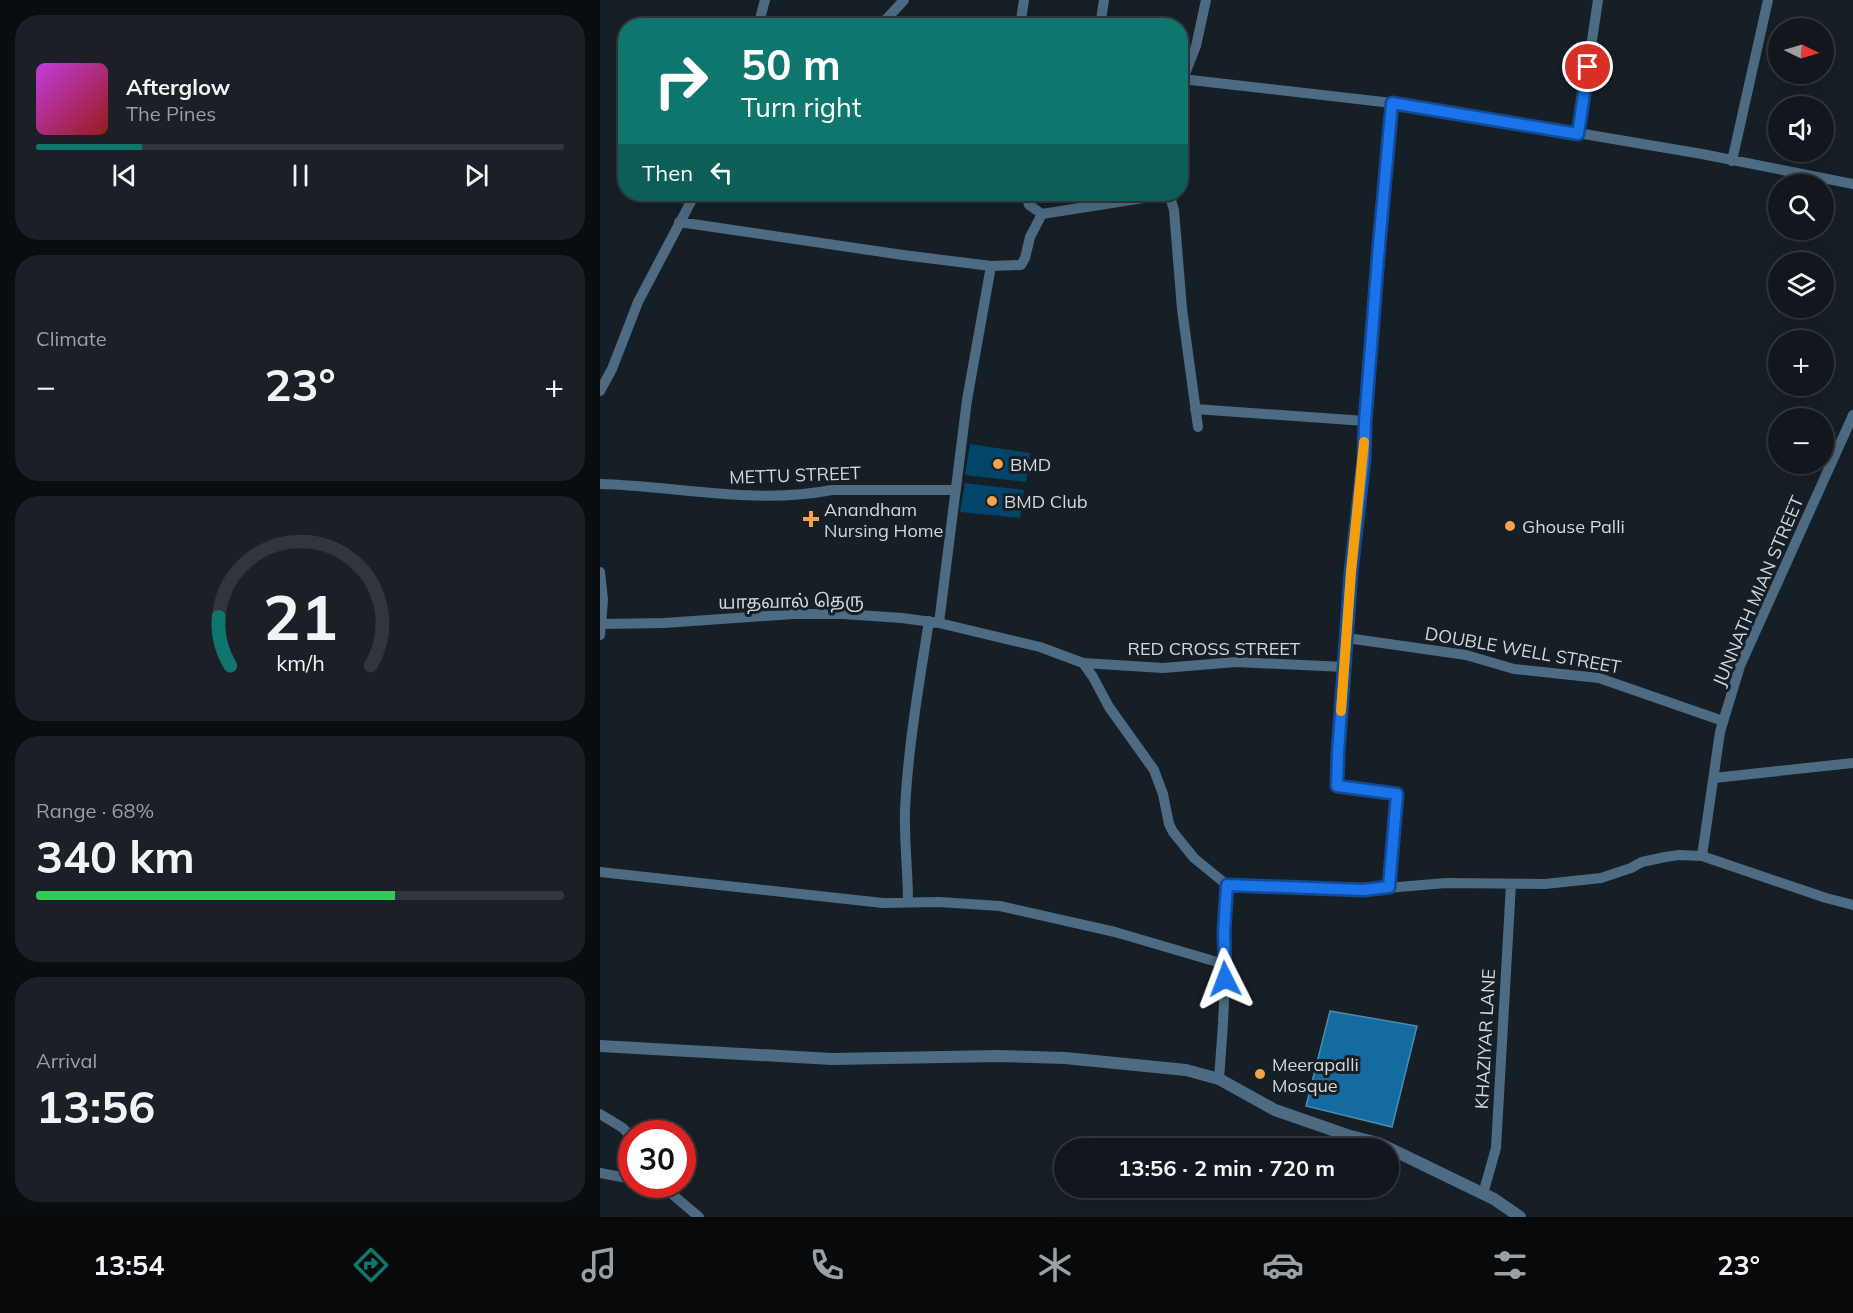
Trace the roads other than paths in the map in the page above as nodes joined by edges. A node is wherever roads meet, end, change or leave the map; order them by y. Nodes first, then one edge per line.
1 (765, 0) edge
2 (904, 0) edge
3 (1024, 0) edge
4 (1104, 0) edge
5 (1206, 0) edge
6 (1598, 0) edge
7 (1768, 0) edge
8 (760, 18) edge
9 (887, 18) edge
10 (1021, 18) edge
11 (1101, 18) edge
12 (1188, 65) edge
13 (1188, 82) edge
14 (1392, 103) junction
15 (1578, 134) junction
16 (1732, 161) junction
17 (1853, 184) edge
18 (691, 201) edge
19 (1028, 201) edge
20 (1125, 201) edge
21 (1171, 201) edge
22 (1042, 214) junction
23 (679, 222) junction
24 (991, 266) junction
25 (600, 392) edge
26 (1195, 409) junction
27 (1853, 415) edge
28 (1365, 422) junction
29 (1198, 427) dead end
30 (600, 484) edge
31 (955, 490) junction
32 (600, 572) edge
33 (934, 622) junction
34 (601, 631) edge
35 (1347, 638) junction
36 (1083, 663) junction
37 (1345, 667) junction
38 (1723, 721) junction
39 (1853, 762) edge
40 (1714, 778) junction
41 (1702, 856) junction
42 (600, 872) edge
43 (1511, 884) junction
44 (1227, 885) junction
45 (1389, 887) junction
46 (908, 902) junction
47 (1853, 905) edge
48 (1224, 964) junction
49 (600, 1046) edge
50 (1219, 1079) junction
51 (600, 1114) edge
52 (618, 1125) edge
53 (600, 1173) edge
54 (618, 1176) edge
55 (1483, 1194) junction
56 (679, 1198) edge
57 (699, 1217) edge
58 (1520, 1217) edge

1 - 8 street
2 - 9 street
3 - 10 street
4 - 11 street
5 - 12 street
6 - 15 street
7 - 16 street
13 - 14 street
14 - 15 street
14 - 28 street
15 - 16 street
16 - 17 street
18 - 23 street
19 - 22 street
20 - 22 street
21 - 26 street
22 - 24 street
23 - 24 street
23 - 25 street
24 - 31 street
26 - 28 street
26 - 29 street
27 - 38 street, JUNNATH MIAN STREET
28 - 35 street
30 - 31 street, METTU STREET
31 - 33 street
32 - 34 street
33 - 34 street, யாதவால் தெரு
33 - 36 street, யாதவால் தெரு
33 - 46 street
35 - 37 street
35 - 38 street, DOUBLE WELL STREET
36 - 37 street, RED CROSS STREET
36 - 44 street
37 - 45 street
38 - 40 street, JUNNATH MIAN STREET
39 - 40 street
40 - 41 street, JUNNATH MIAN STREET
41 - 43 street
41 - 47 street
42 - 46 street
43 - 45 street
43 - 55 street, KHAZIYAR LANE
44 - 45 street
44 - 48 street
46 - 48 street
48 - 50 street
49 - 50 street
50 - 55 street
51 - 52 street
53 - 54 street
55 - 58 street
56 - 57 street

